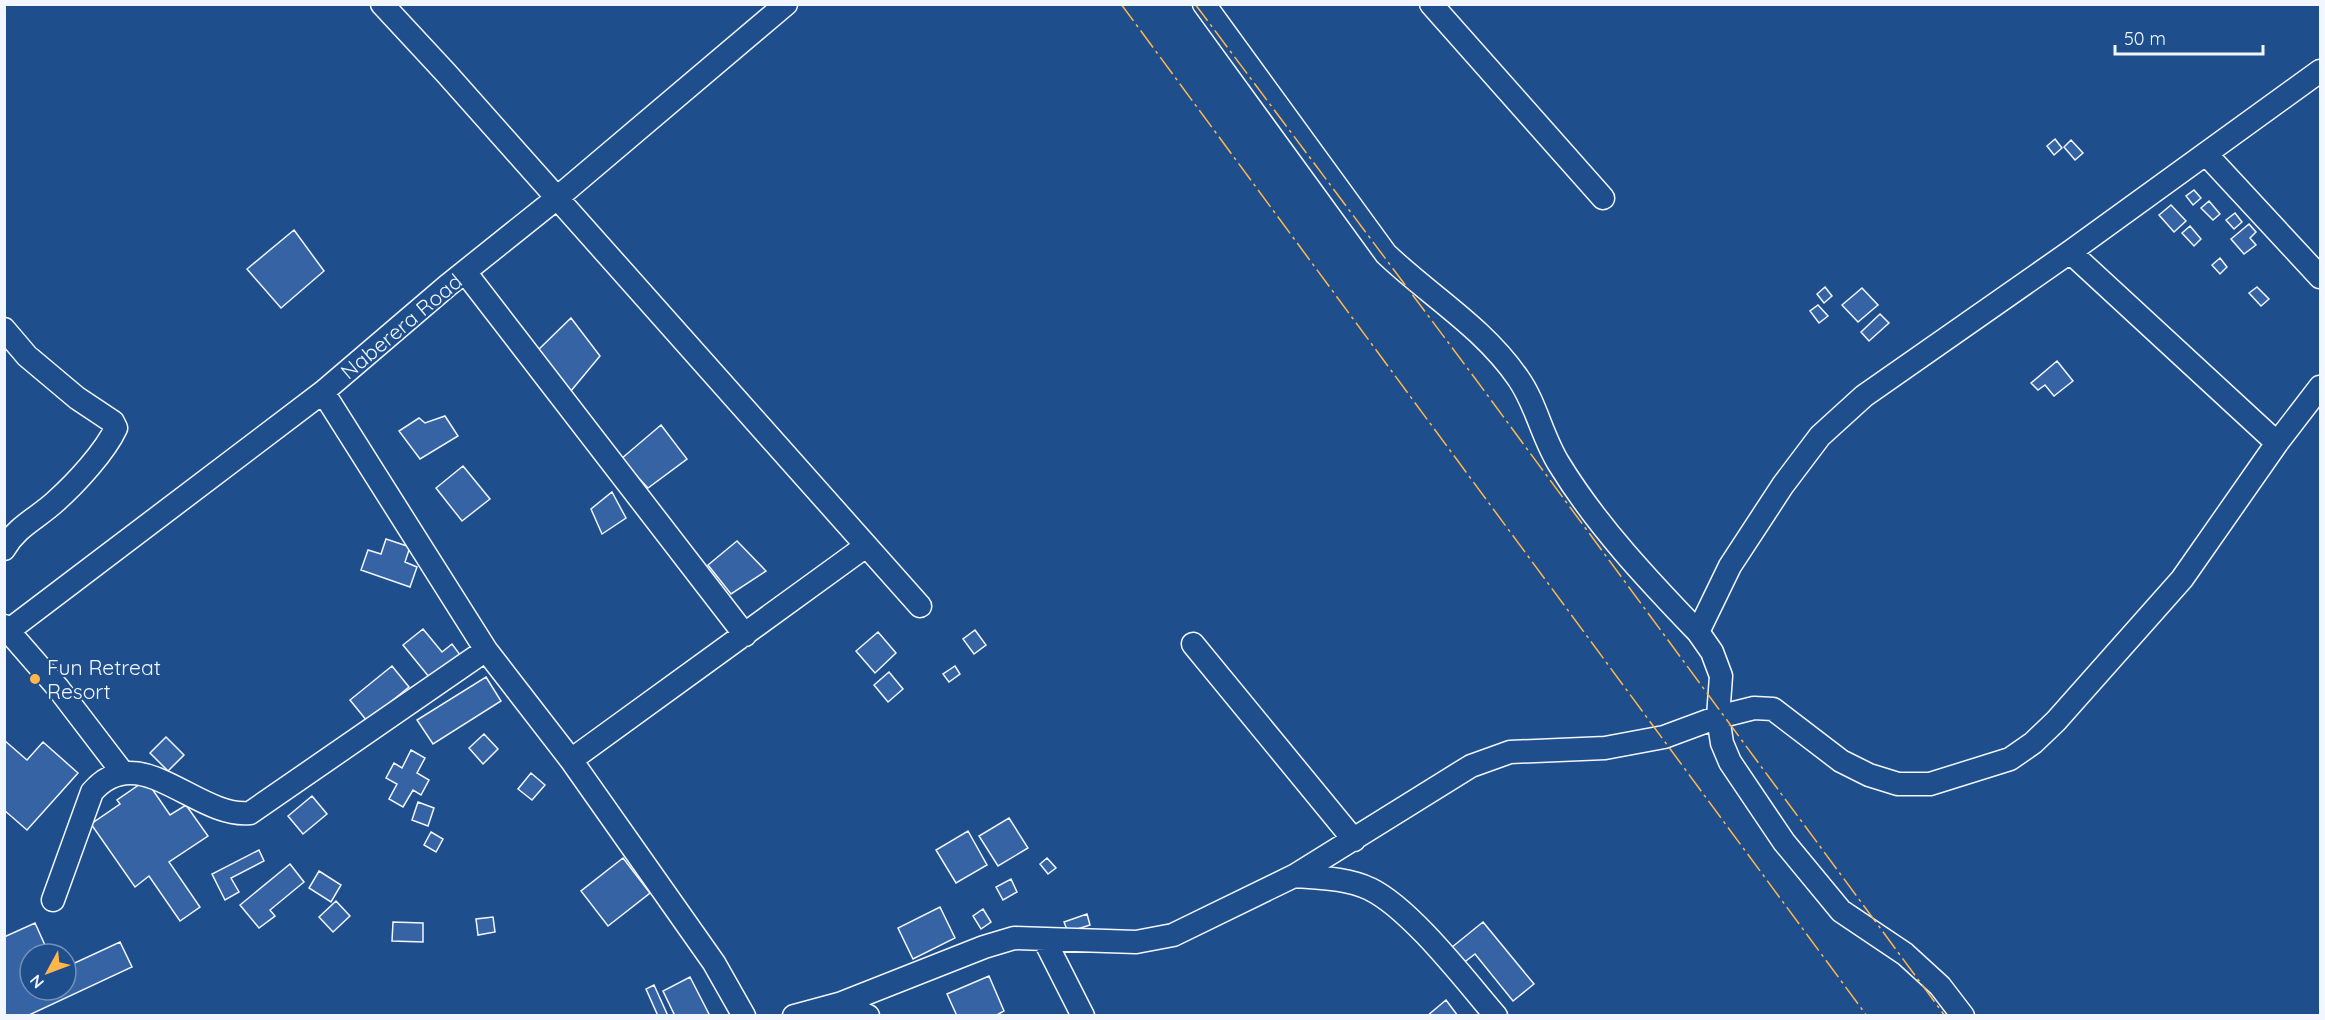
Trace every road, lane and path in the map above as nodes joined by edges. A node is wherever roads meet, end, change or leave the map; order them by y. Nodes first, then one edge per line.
1 (382, 4) edge
2 (786, 4) edge
3 (1204, 4) edge
4 (1431, 4) edge
5 (2320, 71) edge
6 (2206, 154) junction
7 (557, 198) junction
8 (1603, 198) dead end
9 (2070, 252) junction
10 (465, 272) junction
11 (2320, 277) edge
12 (4, 329) edge
13 (2320, 387) edge
14 (323, 392) junction
15 (2277, 443) junction
16 (866, 546) junction
17 (4, 549) edge
18 (920, 606) dead end
19 (6, 631) edge
20 (1698, 632) junction
21 (745, 635) junction
22 (1193, 644) dead end
23 (486, 650) junction
24 (1718, 717) junction
25 (571, 760) junction
26 (123, 772) junction
27 (1354, 840) junction
28 (1294, 876) junction
29 (53, 900) dead end
30 (1044, 939) junction
31 (842, 1003) junction
32 (744, 1016) edge
33 (794, 1016) edge
34 (868, 1016) edge
35 (1083, 1016) edge
36 (1496, 1016) edge
37 (1963, 1016) edge

1 - 7 street
2 - 7 street, Naberera Road
3 - 20 street
4 - 8 street
5 - 6 street
6 - 9 street
6 - 11 street
7 - 10 street, Naberera Road
7 - 16 street
9 - 15 street
9 - 20 street
10 - 14 street, Naberera Road
10 - 21 street
12 - 17 street
13 - 15 street
14 - 19 street, Naberera Road
14 - 23 street
15 - 24 street
16 - 18 street
16 - 21 street
19 - 26 street
20 - 24 street
21 - 25 street
22 - 27 street
23 - 25 street
23 - 26 street
24 - 27 street
24 - 37 street
25 - 32 street
26 - 29 street
27 - 28 street
28 - 30 street
28 - 36 street
30 - 31 street
30 - 35 street
31 - 33 street
31 - 34 street

